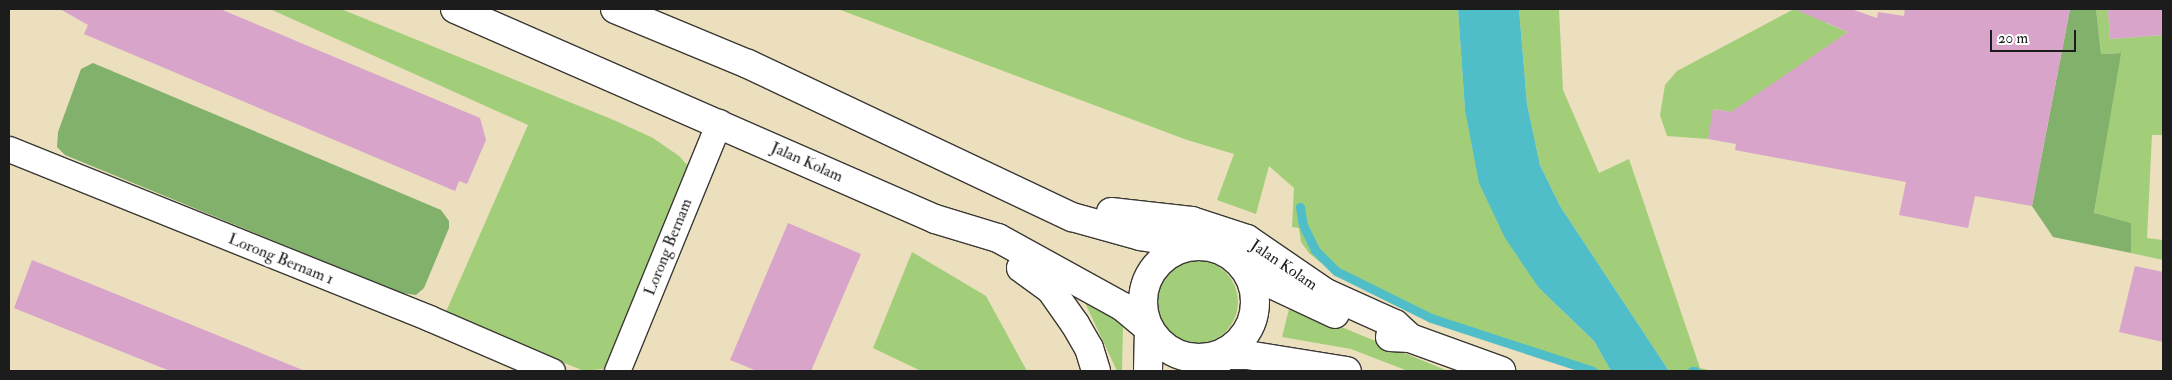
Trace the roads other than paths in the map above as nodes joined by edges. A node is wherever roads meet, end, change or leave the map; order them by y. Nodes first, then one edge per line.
1 (455, 9) edge
2 (615, 9) edge
3 (719, 122) junction
4 (9, 149) edge
5 (1032, 196) junction
6 (934, 219) junction
7 (1193, 245) junction
8 (1248, 273) junction
9 (1150, 328) junction
10 (1410, 338) junction
11 (1218, 363) edge
12 (552, 371) edge
13 (617, 371) edge
14 (1096, 371) edge
15 (1148, 371) edge
16 (1347, 371) edge
17 (1501, 371) edge

1 - 3 main road, Jalan Kolam
2 - 5 main road, Jalan Kolam
3 - 6 main road, Jalan Kolam
3 - 13 street, Lorong Bernam
4 - 12 street, Lorong Bernam 1
5 - 7 main road, Jalan Kolam
5 - 10 main road, Jalan Kolam
6 - 9 main road, Jalan Kolam
6 - 14 main road
7 - 8 main road
7 - 9 main road
8 - 10 main road, Jalan Kolam
8 - 11 main road
9 - 11 main road
9 - 15 main road
10 - 17 main road, Jalan Kolam
11 - 16 main road

